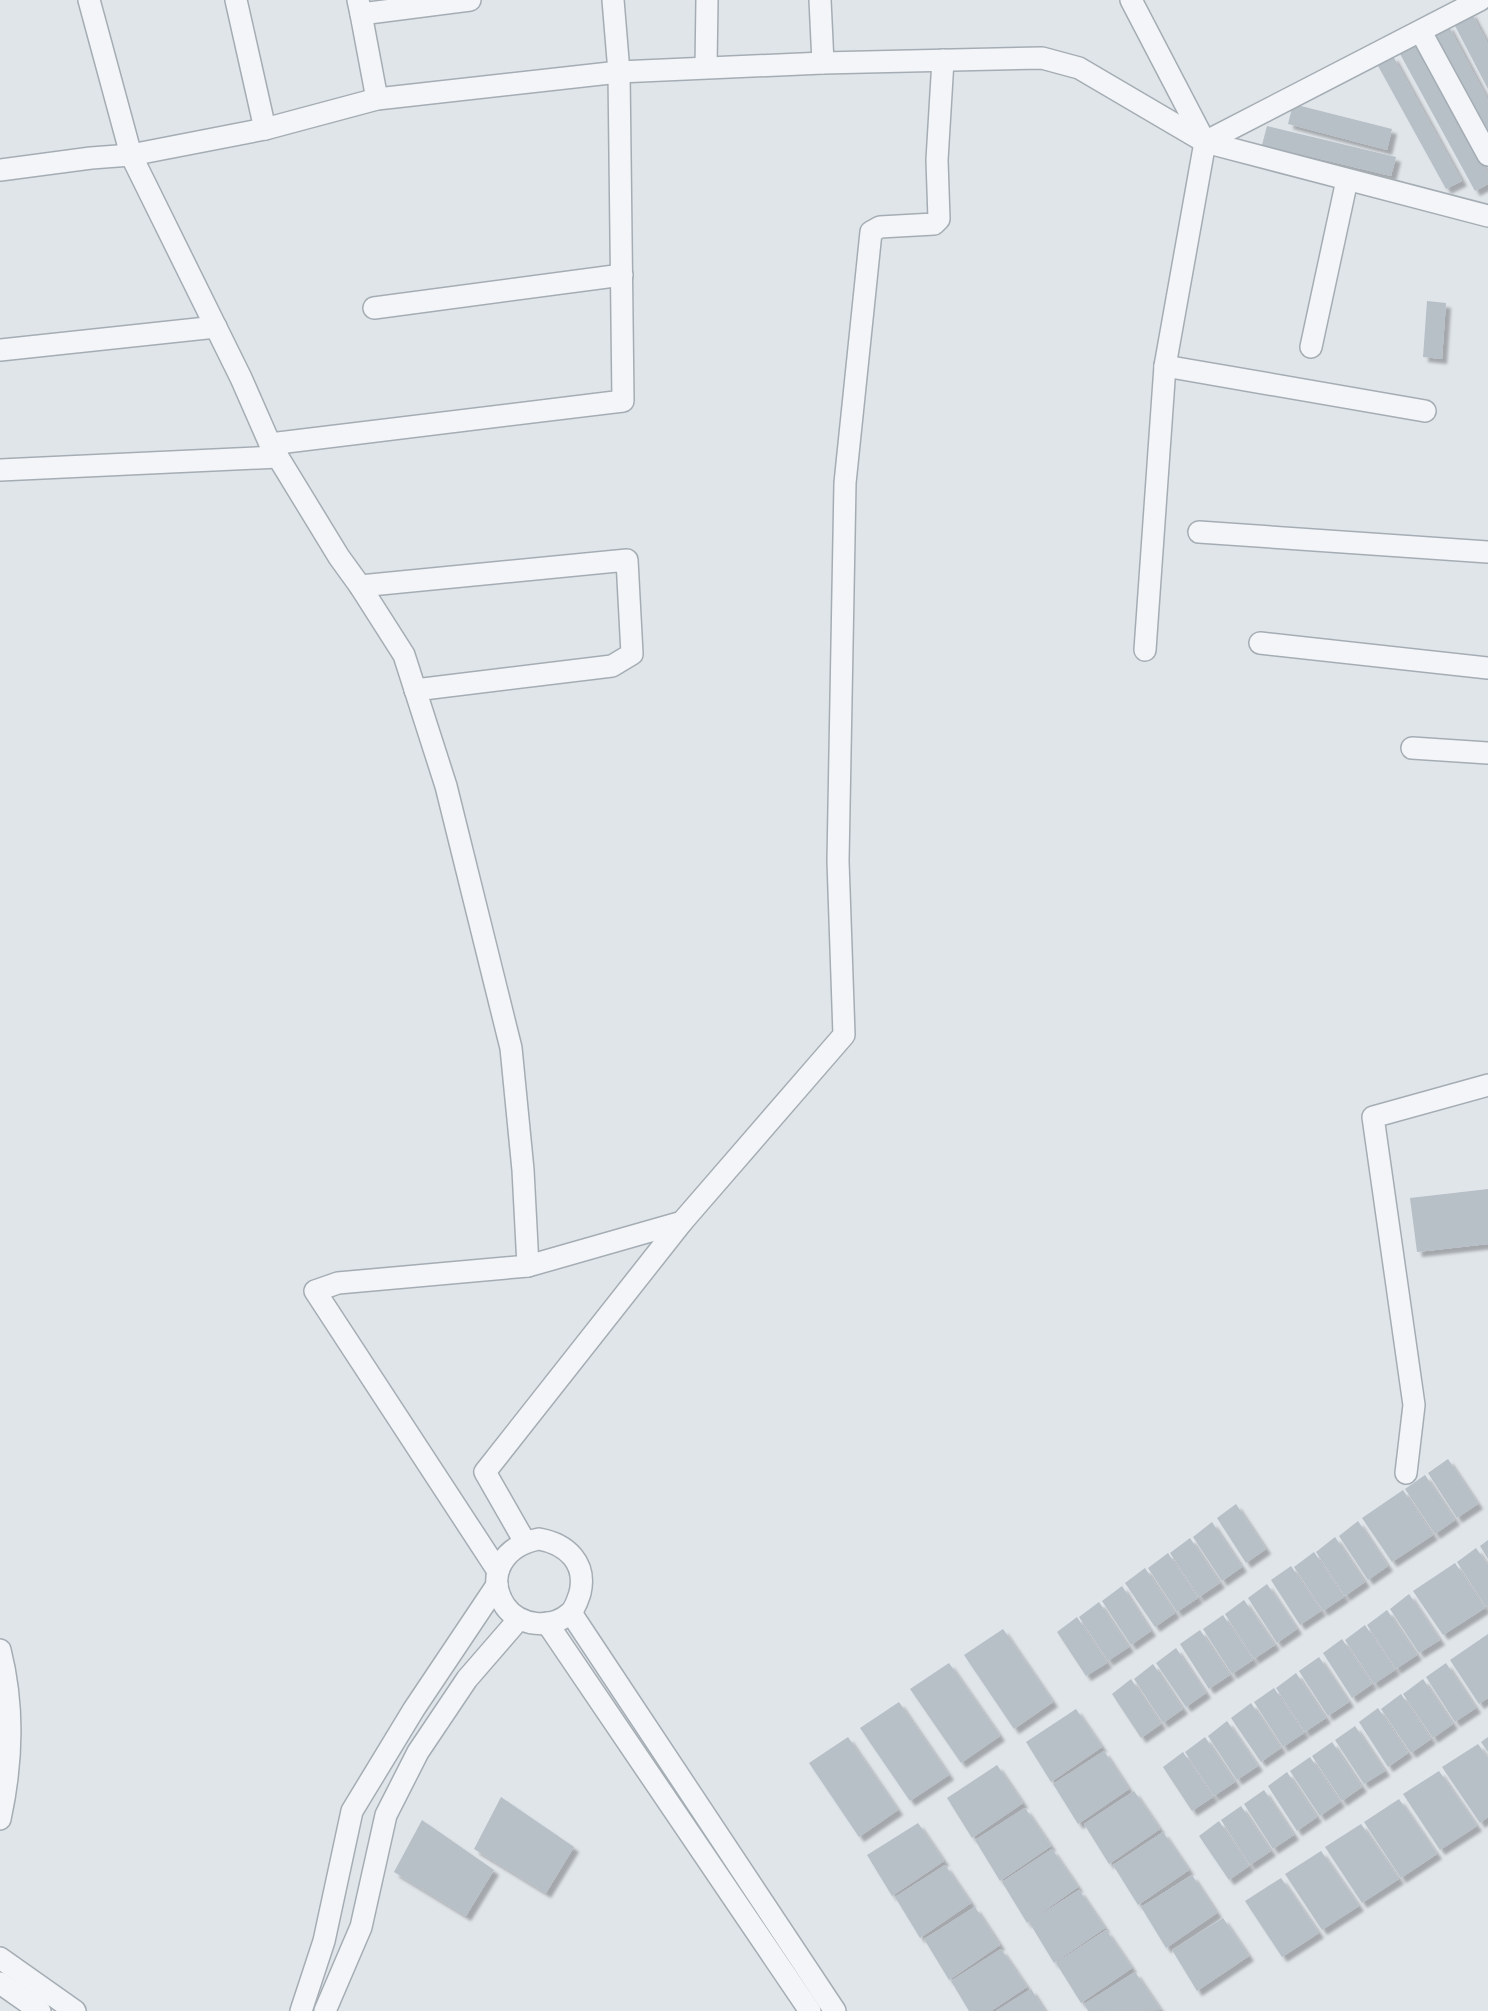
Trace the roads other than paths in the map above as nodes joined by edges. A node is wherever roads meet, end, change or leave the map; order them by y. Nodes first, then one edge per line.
1 (89, 0) edge
2 (236, 0) edge
3 (470, 0) edge
4 (613, 0) edge
5 (707, 0) edge
6 (820, 0) edge
7 (1131, 0) edge
8 (1480, 0) edge
9 (359, 7) edge
10 (1488, 14) edge
11 (1421, 32) junction
12 (943, 60) junction
13 (823, 63) junction
14 (706, 67) junction
15 (619, 72) junction
16 (377, 99) junction
17 (265, 129) junction
18 (1205, 142) junction
19 (131, 155) junction
20 (1488, 155) edge
21 (0, 170) edge
22 (1347, 180) junction
23 (1488, 216) edge
24 (622, 275) junction
25 (374, 308) dead end
26 (216, 327) junction
27 (1311, 347) dead end
28 (0, 350) edge
29 (1165, 366) junction
30 (1425, 411) dead end
31 (274, 450) junction
32 (0, 470) edge
33 (1199, 532) dead end
34 (1488, 552) edge
35 (360, 586) junction
36 (1260, 643) dead end
37 (1145, 650) dead end
38 (1488, 668) edge
39 (415, 690) junction
40 (1412, 748) dead end
41 (1488, 753) edge
42 (1488, 1085) edge
43 (682, 1222) junction
44 (528, 1266) junction
45 (1406, 1473) dead end
46 (525, 1542) junction
47 (498, 1578) junction
48 (571, 1612) junction
49 (519, 1619) junction
50 (547, 1623) junction
51 (0, 1650) edge
52 (0, 1819) edge
53 (0, 1958) edge
54 (0, 1983) edge
55 (40, 2011) edge
56 (75, 2011) edge
57 (301, 2011) edge
58 (325, 2011) edge
59 (810, 2011) edge
60 (835, 2011) edge

1 - 19 street
2 - 17 street
3 - 9 street
4 - 15 street
5 - 14 street
6 - 13 street
7 - 18 street
8 - 10 street
8 - 11 street
9 - 16 street
11 - 18 street
11 - 20 street
12 - 13 street
12 - 18 street
12 - 43 street
13 - 14 street
14 - 15 street
15 - 16 street
15 - 24 street
16 - 17 street
17 - 19 street
18 - 22 street
18 - 29 street
19 - 21 street
19 - 26 street
22 - 23 street
22 - 27 street
24 - 25 street
24 - 31 street
26 - 28 street
26 - 31 street
29 - 30 street
29 - 37 street
31 - 32 street
31 - 35 street
33 - 34 street
35 - 39 street
35 - 39 street
36 - 38 street
39 - 44 street
40 - 41 street
42 - 45 street
43 - 44 street
43 - 46 street
44 - 47 street
46 - 47 street
46 - 48 street
47 - 49 street
47 - 57 street
48 - 50 street
48 - 60 street
49 - 50 street
49 - 58 street
50 - 59 street
51 - 52 street
53 - 56 street
54 - 55 street

